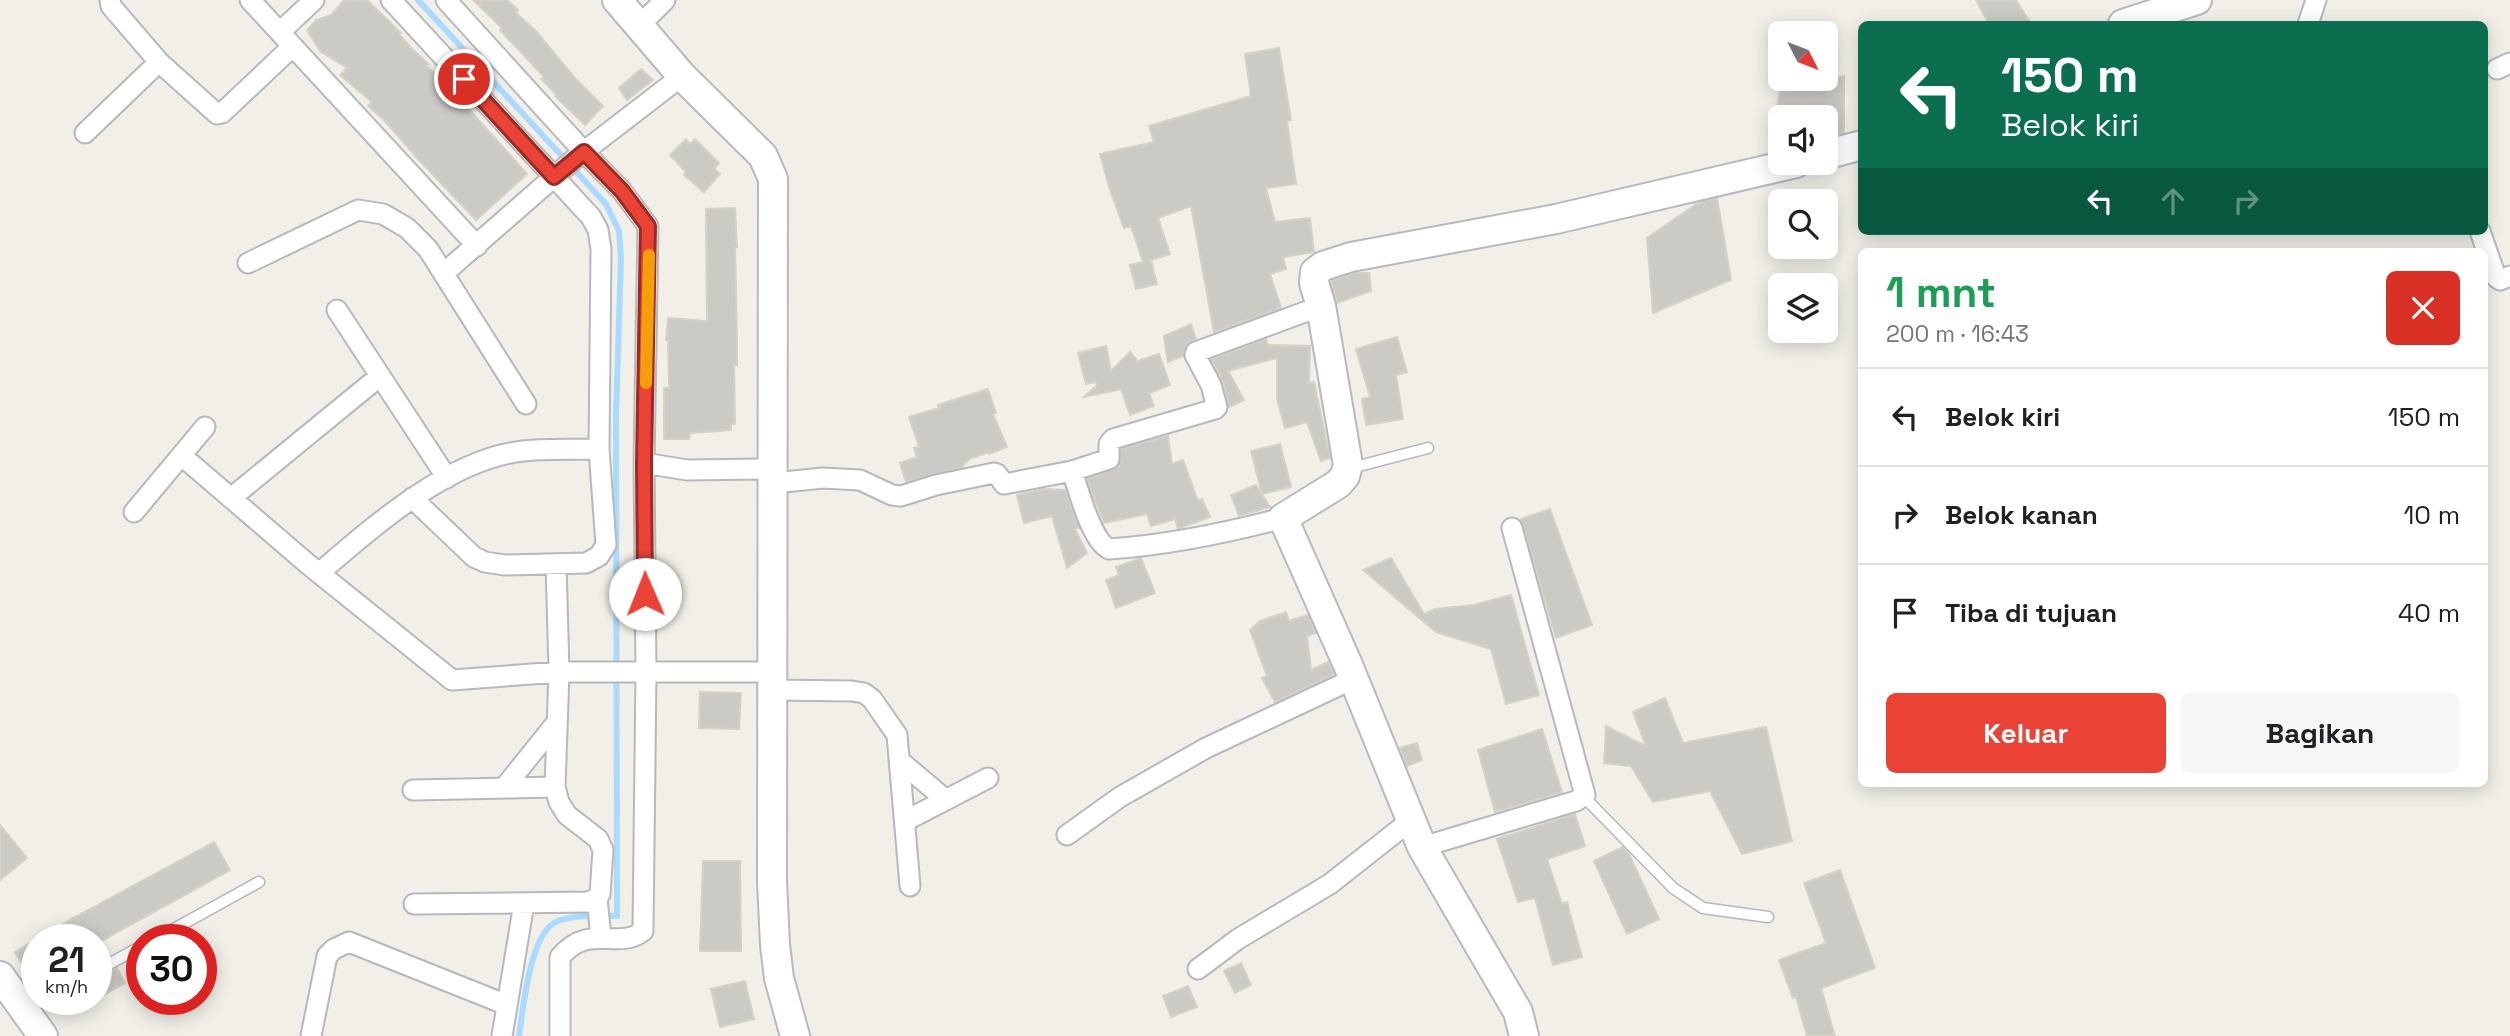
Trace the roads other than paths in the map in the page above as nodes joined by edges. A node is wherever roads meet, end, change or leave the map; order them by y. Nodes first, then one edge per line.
1 (110, 0) edge
2 (250, 0) edge
3 (314, 0) edge
4 (391, 0) edge
5 (446, 0) edge
6 (617, 0) edge
7 (665, 0) edge
8 (2197, 0) edge
9 (2316, 0) edge
10 (2132, 21) edge
11 (2309, 21) edge
12 (639, 26) junction
13 (286, 39) junction
14 (159, 62) junction
15 (682, 76) junction
16 (85, 133) dead end
17 (1858, 146) edge
18 (1838, 151) edge
19 (581, 154) junction
20 (1768, 170) edge
21 (558, 174) junction
22 (477, 246) junction
23 (2488, 254) edge
24 (248, 264) dead end
25 (444, 273) junction
26 (2510, 276) edge
27 (1321, 306) junction
28 (337, 310) dead end
29 (380, 376) junction
30 (526, 404) dead end
31 (205, 427) dead end
32 (1428, 448) dead end
33 (598, 449) junction
34 (182, 456) junction
35 (644, 463) junction
36 (1348, 468) junction
37 (1072, 471) junction
38 (774, 476) junction
39 (447, 478) junction
40 (231, 498) junction
41 (412, 498) junction
42 (134, 512) dead end
43 (1283, 518) junction
44 (1512, 528) dead end
45 (556, 564) junction
46 (319, 573) junction
47 (559, 672) junction
48 (638, 672) junction
49 (1353, 679) junction
50 (773, 681) junction
51 (557, 722) junction
52 (900, 761) junction
53 (988, 778) dead end
54 (555, 787) junction
55 (504, 788) junction
56 (413, 790) dead end
57 (1584, 797) junction
58 (946, 800) junction
59 (905, 821) junction
60 (1410, 821) junction
61 (1067, 835) dead end
62 (1422, 847) junction
63 (259, 882) dead end
64 (910, 886) dead end
65 (524, 903) junction
66 (597, 903) junction
67 (414, 904) dead end
68 (1768, 917) dead end
69 (183, 924) edge
70 (600, 935) junction
71 (1198, 969) dead end
72 (0, 976) edge
73 (21, 993) edge
74 (507, 1005) junction
75 (38, 1015) edge
76 (43, 1036) edge
77 (311, 1036) edge
78 (502, 1036) edge
79 (560, 1036) edge
80 (796, 1036) edge
81 (1524, 1036) edge

1 - 14 street
2 - 13 street
3 - 13 street
4 - 21 street
5 - 19 street
6 - 12 street
7 - 12 street
8 - 10 street
9 - 11 street
12 - 15 street
13 - 14 street
13 - 22 street
14 - 16 street
15 - 19 street
15 - 38 street
17 - 18 street
19 - 21 street
19 - 35 street
20 - 27 street
21 - 22 street
21 - 33 street
22 - 25 street
23 - 26 street
24 - 25 street
25 - 30 street
27 - 36 street
27 - 37 street
28 - 29 street
29 - 39 street
29 - 40 street
31 - 34 street
32 - 36 lane
33 - 39 street
33 - 45 street
34 - 40 street
34 - 42 street
35 - 38 street
35 - 48 street
36 - 43 street
37 - 38 street
37 - 43 street
38 - 50 street
39 - 41 street
40 - 46 street
41 - 45 street
41 - 46 street
43 - 49 street
44 - 57 street
45 - 47 street
46 - 47 street
47 - 48 street
47 - 51 street
48 - 50 street
48 - 70 street
49 - 60 street
49 - 61 street
50 - 52 street
50 - 80 street
51 - 54 street
51 - 55 street
52 - 58 street
52 - 59 street
53 - 58 street
54 - 55 street
54 - 66 street
55 - 56 street
57 - 62 street
57 - 68 lane
58 - 59 street
59 - 64 street
60 - 62 street
60 - 71 street
62 - 81 street
63 - 69 lane
65 - 66 street
65 - 67 street
65 - 74 street
66 - 70 street
70 - 79 street
72 - 73 street
74 - 77 street
74 - 78 street
75 - 76 street

